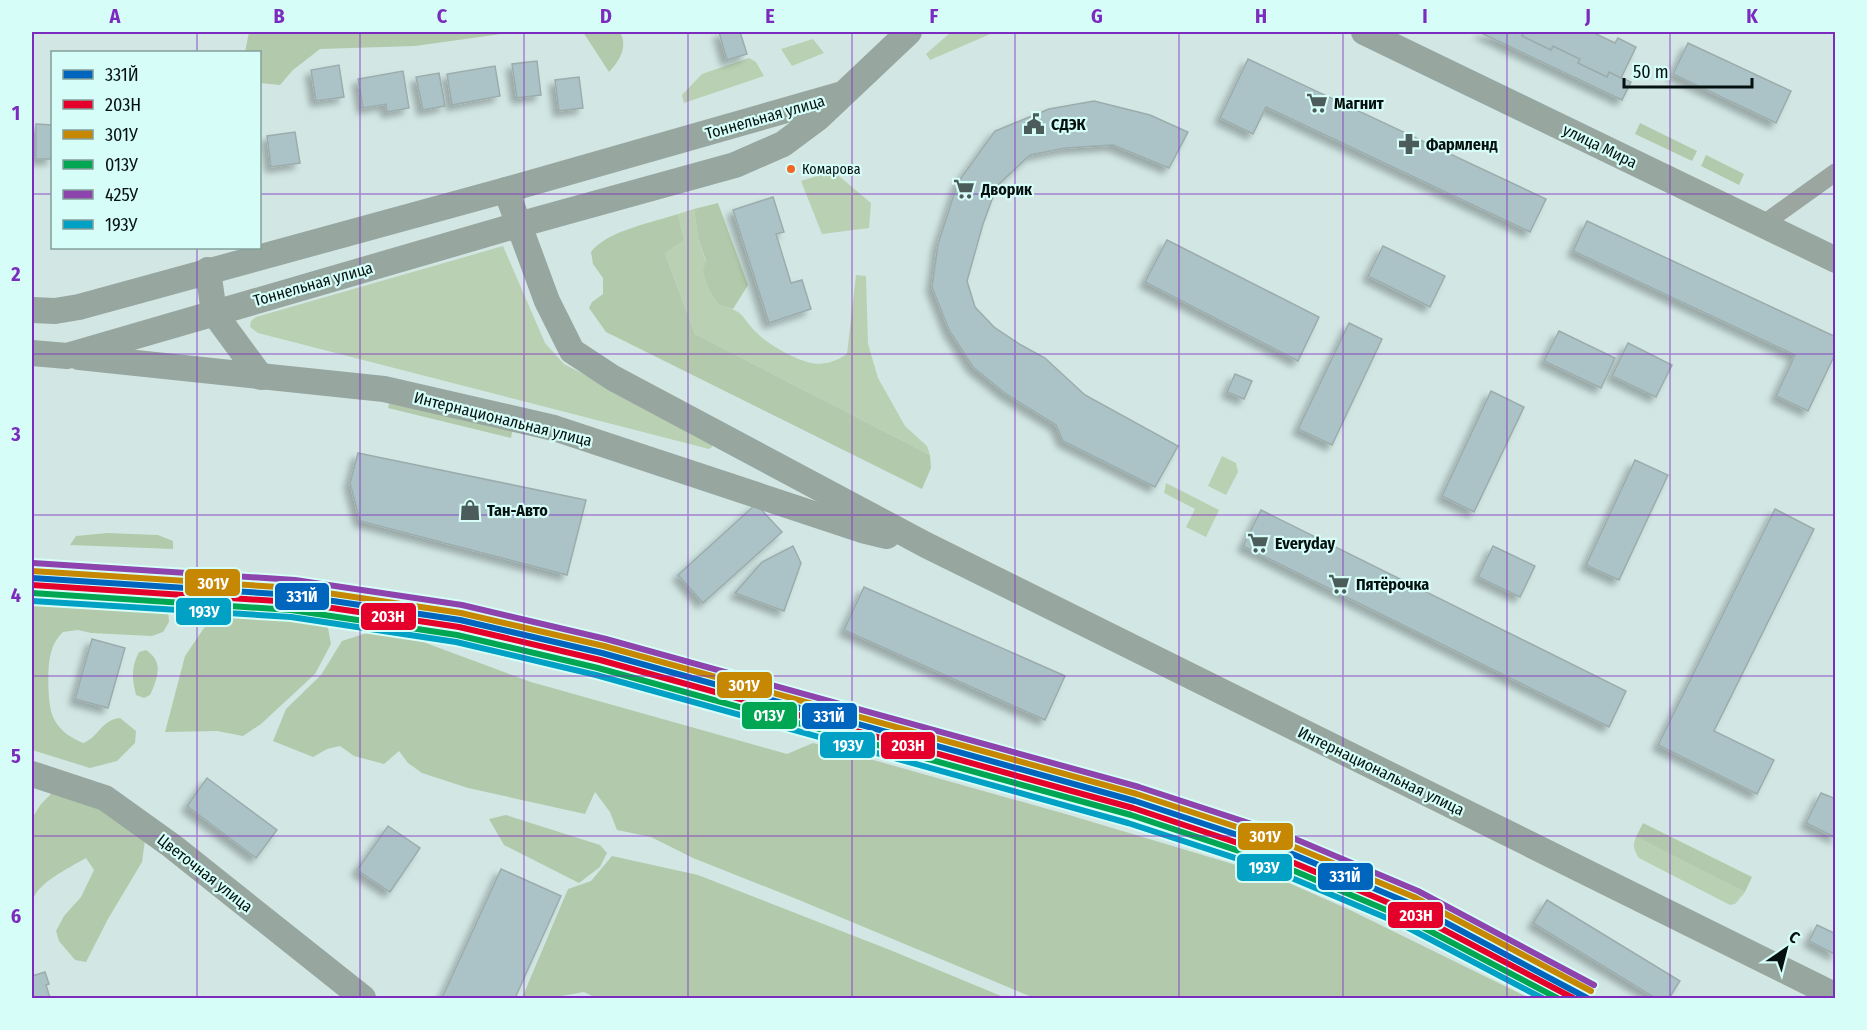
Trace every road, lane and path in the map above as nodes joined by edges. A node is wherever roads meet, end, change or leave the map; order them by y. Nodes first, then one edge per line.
1 (1364, 32) edge
2 (903, 33) edge
3 (842, 95) junction
4 (1836, 172) edge
5 (506, 190) junction
6 (518, 225) junction
7 (1762, 225) junction
8 (1836, 260) edge
9 (208, 270) junction
10 (32, 310) edge
11 (214, 313) junction
12 (32, 353) edge
13 (67, 356) junction
14 (261, 377) junction
15 (926, 545) junction
16 (32, 774) edge
17 (1836, 996) edge
18 (363, 999) edge

1 - 7 main road, улица Мира
2 - 3 main road
3 - 5 main road, Тоннельная улица
3 - 6 main road, Тоннельная улица
4 - 7 street
5 - 6 main road, Интернациональная улица
5 - 9 main road, Тоннельная улица
6 - 11 main road, Тоннельная улица
6 - 15 main road, Интернациональная улица
7 - 8 main road, улица Мира
9 - 10 main road, Тоннельная улица
9 - 11 main road
11 - 13 main road, Тоннельная улица
11 - 14 main road
12 - 13 main road, Тоннельная улица
13 - 14 main road, Интернациональная улица
14 - 15 main road, Интернациональная улица
15 - 17 main road, Интернациональная улица
16 - 18 main road, Цветочная улица

